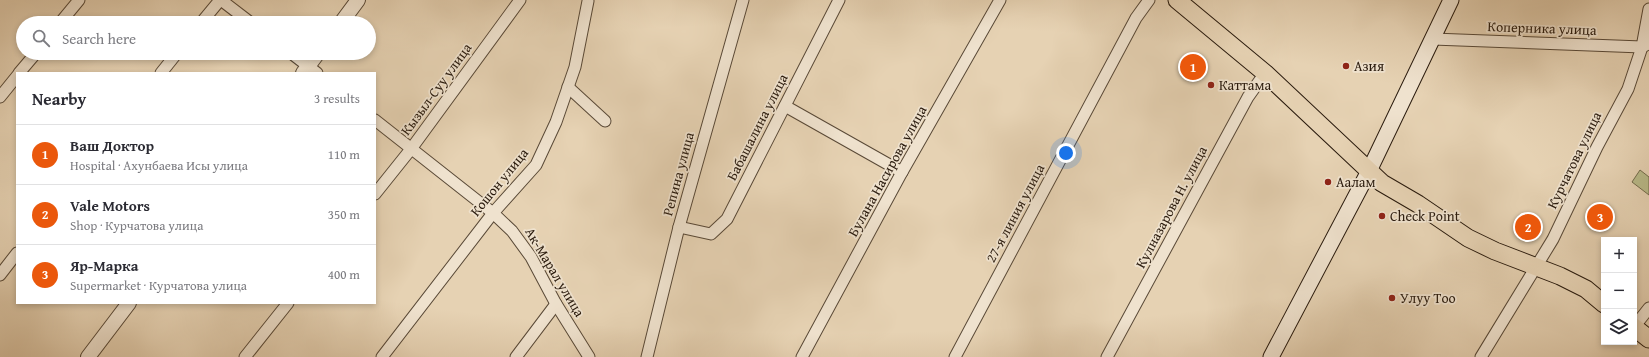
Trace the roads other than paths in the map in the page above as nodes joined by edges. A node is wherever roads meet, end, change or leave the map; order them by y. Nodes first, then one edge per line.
1 (79, 0) edge
2 (220, 0) edge
3 (358, 0) edge
4 (520, 0) edge
5 (742, 0) edge
6 (838, 0) edge
7 (1000, 0) edge
8 (1149, 0) edge
9 (1177, 0) edge
10 (1450, 0) edge
11 (588, 1) dead end
12 (1649, 9) edge
13 (66, 16) edge
14 (207, 16) edge
15 (242, 16) edge
16 (346, 16) edge
17 (1433, 39) junction
18 (1646, 45) edge
19 (30, 60) edge
20 (171, 60) edge
21 (298, 60) edge
22 (315, 60) edge
23 (310, 71) edge
24 (20, 72) edge
25 (162, 72) edge
26 (1266, 73) junction
27 (16, 77) edge
28 (568, 87) junction
29 (0, 97) edge
30 (785, 106) junction
31 (376, 121) edge
32 (605, 121) dead end
33 (411, 149) junction
34 (1369, 171) junction
35 (902, 172) junction
36 (376, 193) edge
37 (493, 213) junction
38 (679, 227) junction
39 (16, 254) edge
40 (1536, 266) junction
41 (0, 275) edge
42 (1601, 302) edge
43 (128, 304) edge
44 (287, 304) edge
45 (556, 304) junction
46 (1649, 308) edge
47 (1637, 323) edge
48 (1637, 329) edge
49 (1649, 339) edge
50 (88, 357) edge
51 (245, 357) edge
52 (382, 357) edge
53 (516, 357) edge
54 (589, 357) edge
55 (647, 357) edge
56 (802, 357) edge
57 (955, 357) edge
58 (1107, 357) edge
59 (1272, 357) edge
60 (1481, 357) edge

1 - 13 street
2 - 14 street
2 - 15 street
3 - 16 street
4 - 33 street, Кызыл-Суу улица
5 - 38 street, Репина улица
6 - 30 street, Бабашалина улица
7 - 35 street, Булана Насирова улица
8 - 57 street, 27-я линия улица
9 - 26 main road
10 - 17 main road
11 - 28 street, Кошон улица
12 - 18 street, Курчатова улица
17 - 18 street, Коперника улица
17 - 34 main road
18 - 40 street, Курчатова улица
19 - 24 street
20 - 25 street
21 - 23 street
22 - 23 street
26 - 34 main road
26 - 58 street, Кулназарова Н. улица
27 - 29 street
28 - 32 street
28 - 37 street, Кошон улица
30 - 35 street
30 - 38 street, Бабашалина улица
31 - 33 street, Ак-Марал улица
33 - 36 street, Кызыл-Суу улица
33 - 37 street, Ак-Марал улица
34 - 40 main road
34 - 59 main road
35 - 56 street, Булана Насирова улица
37 - 45 street, Ак-Марал улица
37 - 52 street, Кошон улица
38 - 55 street, Репина улица
39 - 41 street
40 - 42 main road
40 - 60 street, Курчатова улица
43 - 50 street
44 - 51 street
45 - 53 street
45 - 54 street, Ак-Марал улица
46 - 47 street
48 - 49 main road

